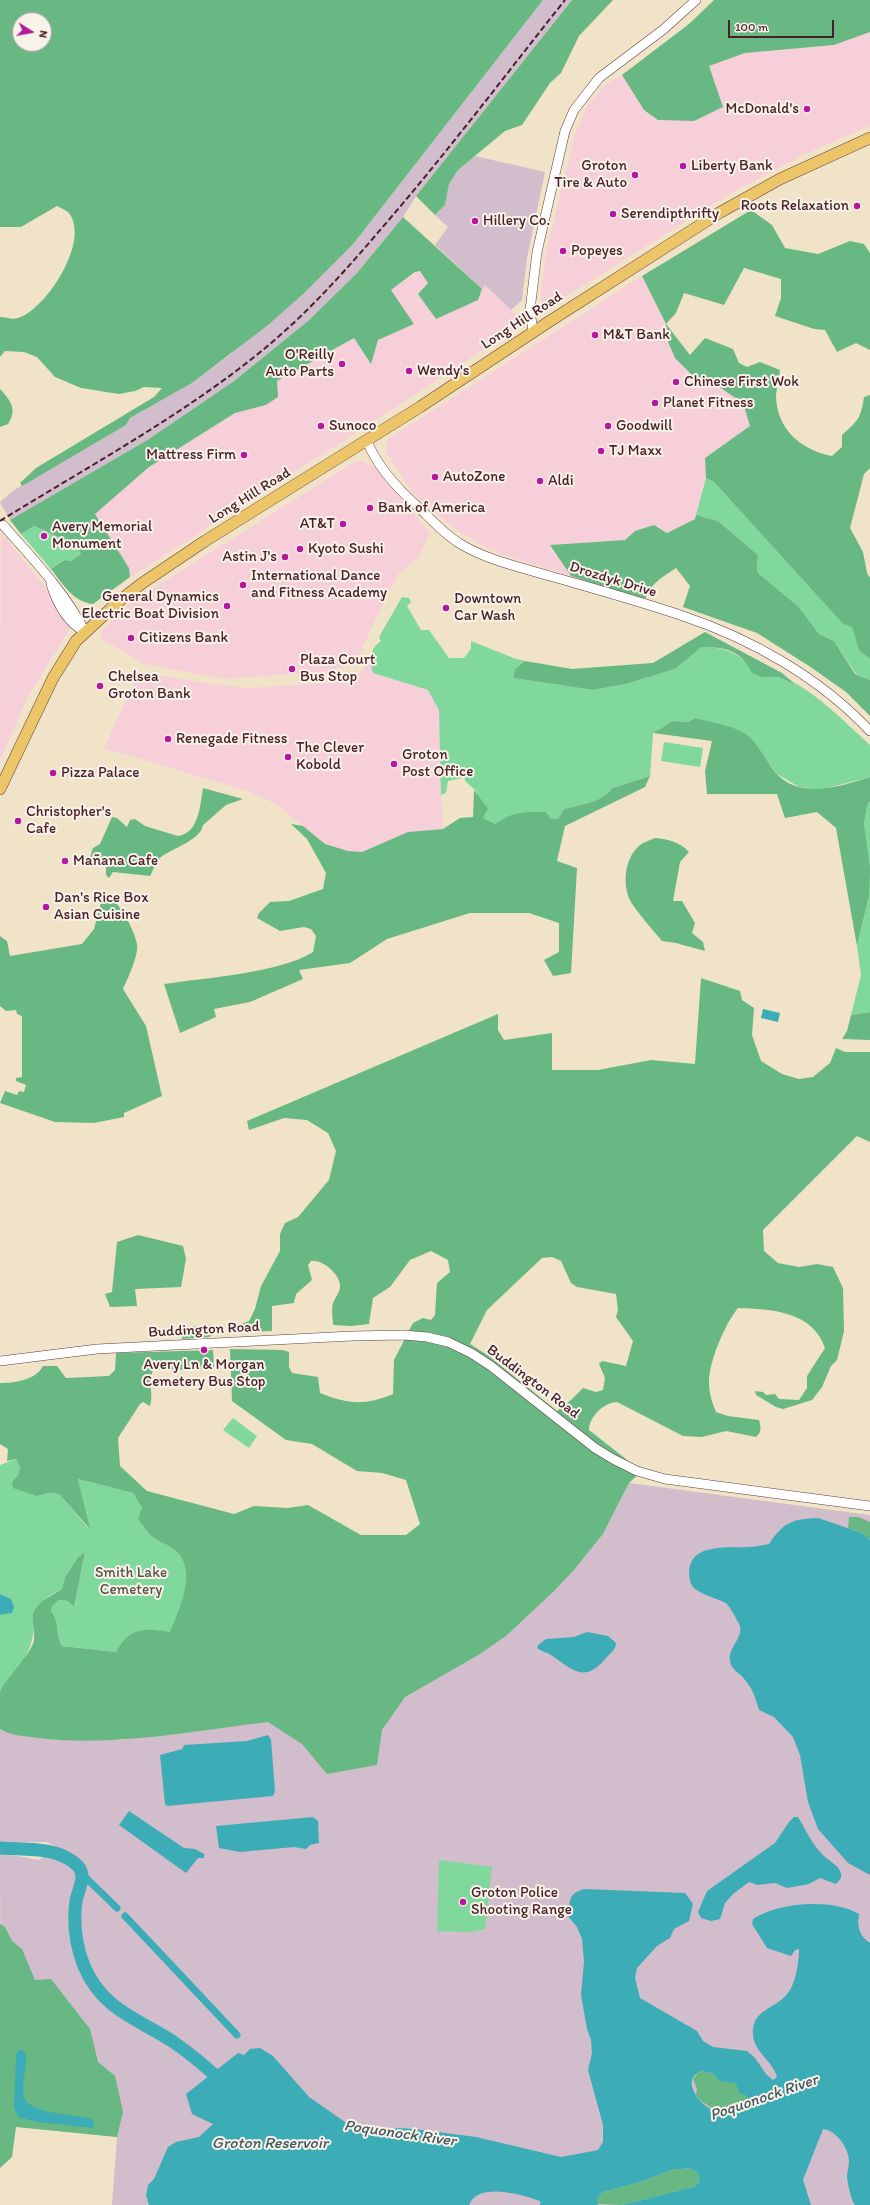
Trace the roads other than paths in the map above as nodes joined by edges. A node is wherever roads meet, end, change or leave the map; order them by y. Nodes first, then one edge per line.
1 (696, 0) edge
2 (870, 138) edge
3 (533, 332) junction
4 (367, 441) junction
5 (3, 525) dead end
6 (85, 632) junction
7 (870, 731) edge
8 (0, 789) edge
9 (0, 1361) edge
10 (870, 1506) edge

1 - 3 street
2 - 3 main road, Long Hill Road
3 - 4 main road, Long Hill Road
4 - 6 main road, Long Hill Road
4 - 7 street, Drozdyk Drive
5 - 6 street
6 - 8 main road, Long Hill Road
9 - 10 street, Buddington Road

